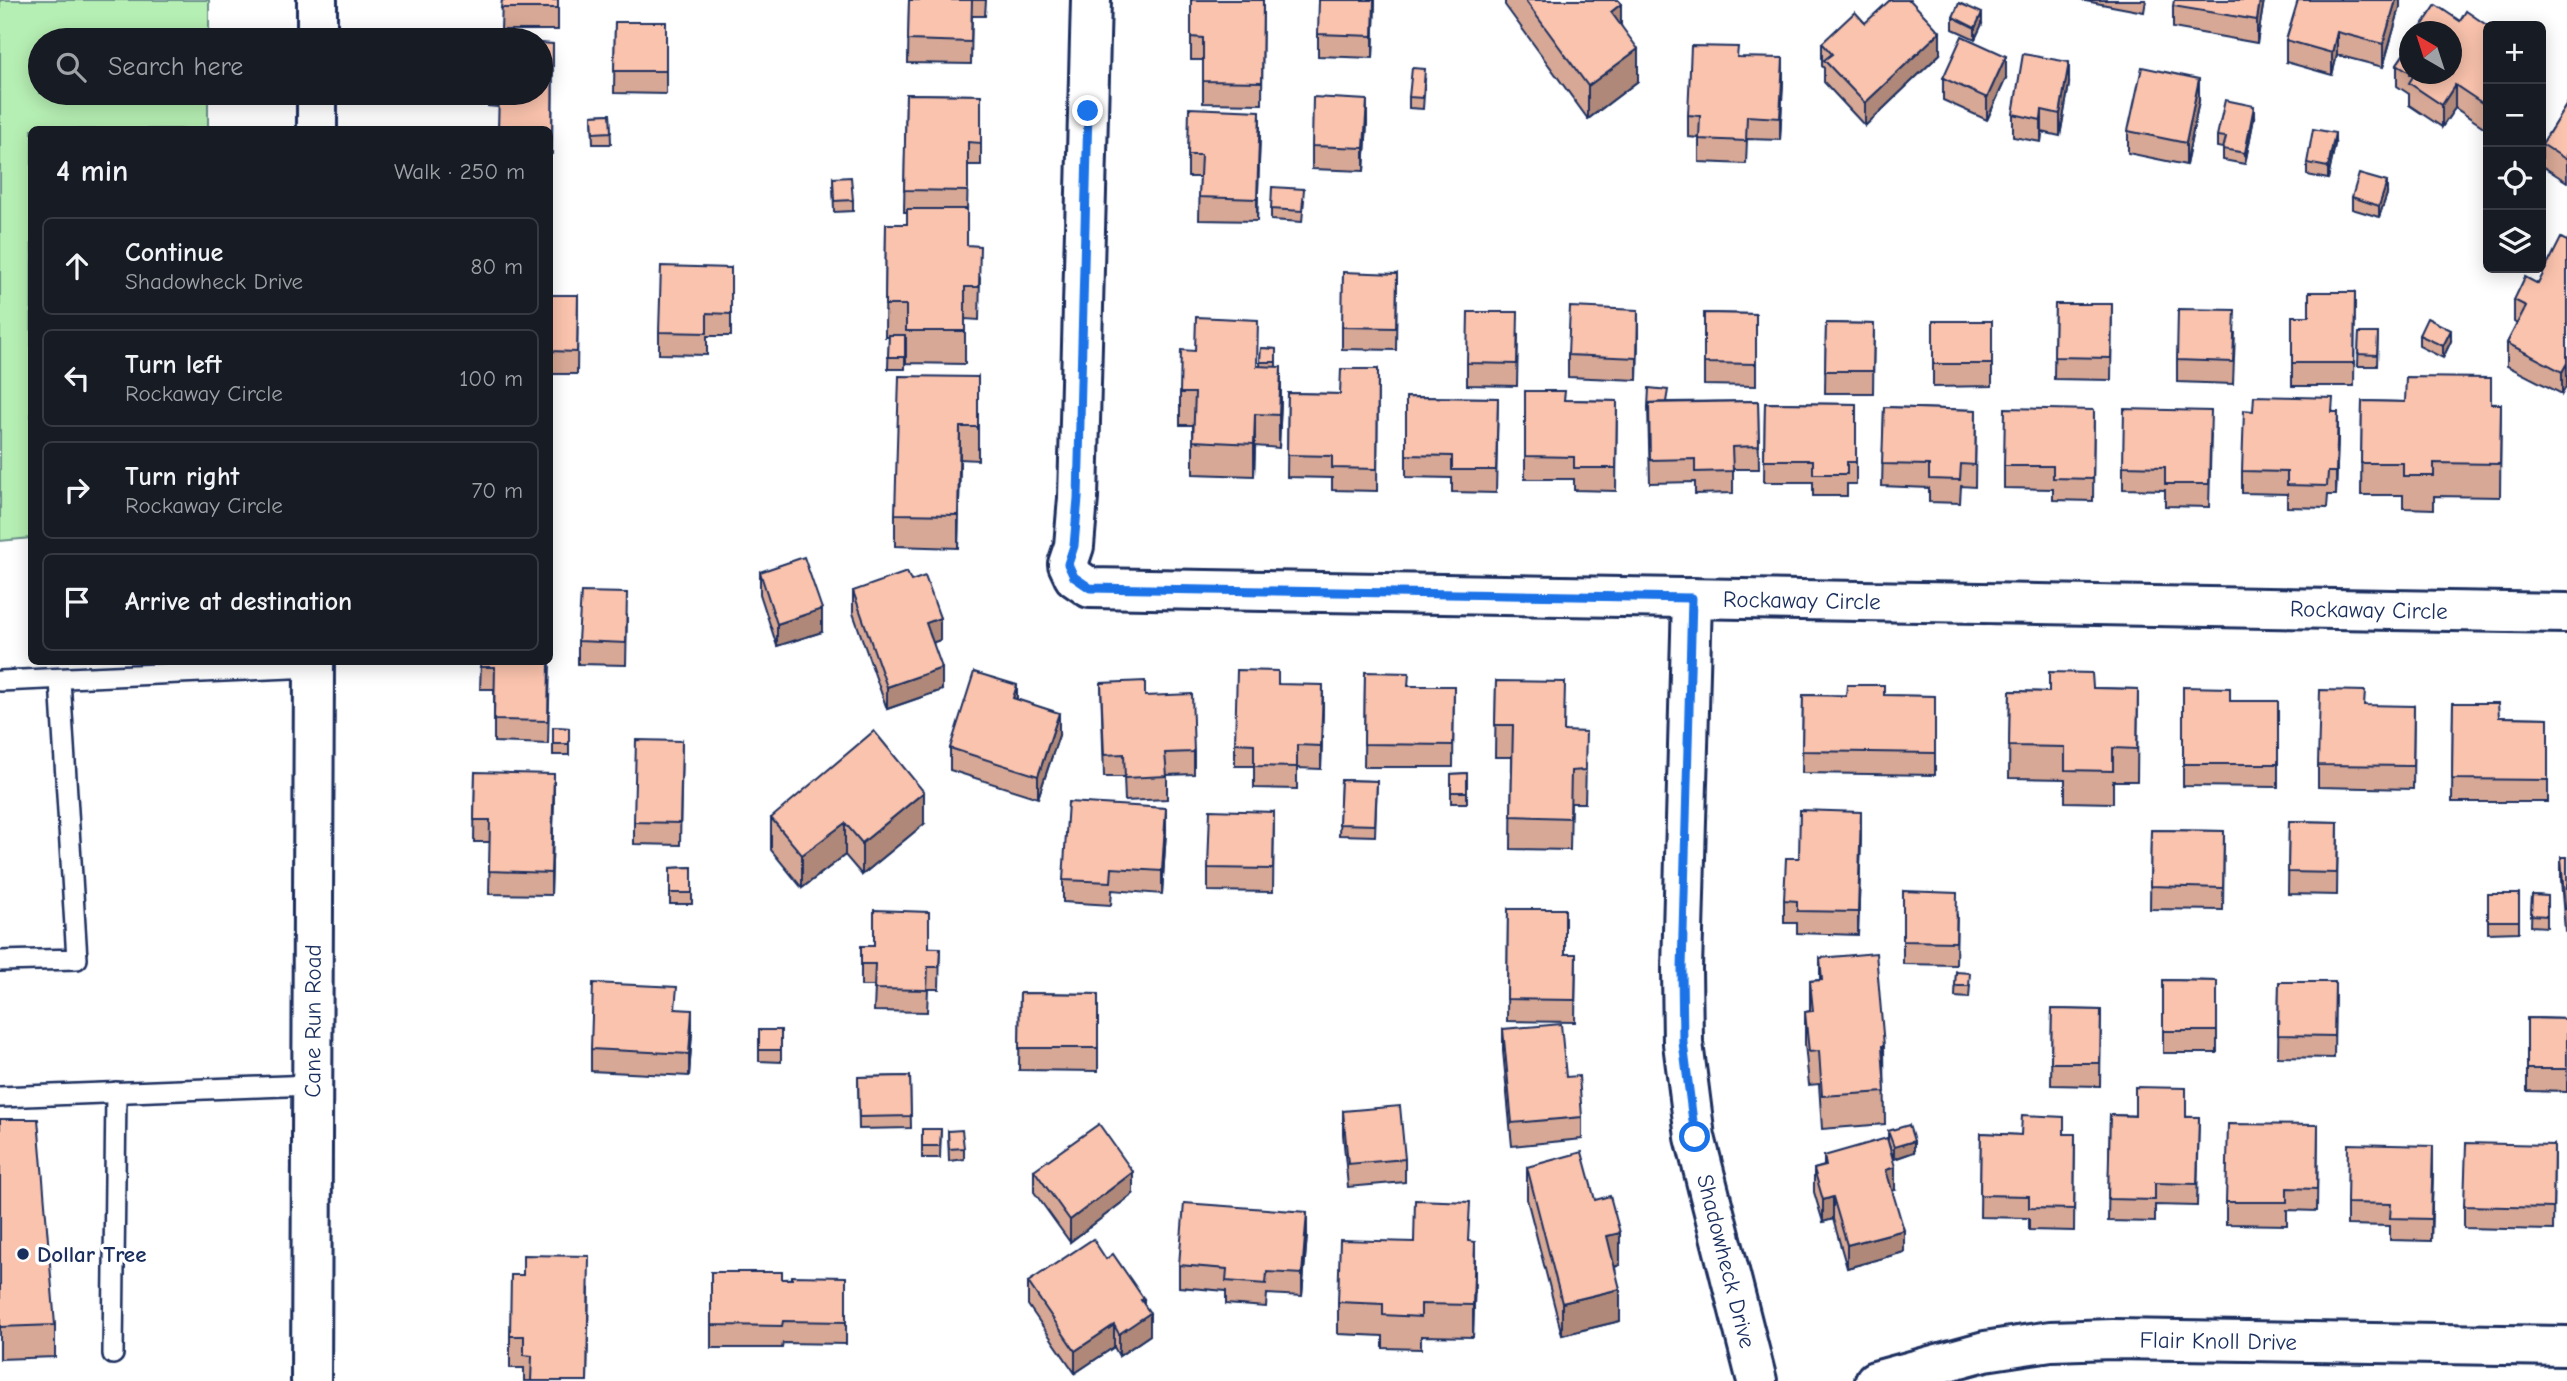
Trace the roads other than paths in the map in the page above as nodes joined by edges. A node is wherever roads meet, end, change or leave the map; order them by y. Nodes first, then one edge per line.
1 (317, 0) edge
2 (1091, 0) edge
3 (317, 28) edge
4 (317, 105) edge
5 (317, 126) edge
6 (1692, 598) junction
7 (2567, 613) edge
8 (298, 665) edge
9 (314, 665) edge
10 (60, 680) junction
11 (0, 681) edge
12 (0, 961) edge
13 (312, 1085) junction
14 (116, 1092) junction
15 (0, 1097) edge
16 (2567, 1346) edge
17 (113, 1354) dead end
18 (311, 1381) edge
19 (1757, 1381) edge
20 (1875, 1381) edge

1 - 3 main road
2 - 6 main road, Rockaway Circle
4 - 5 main road
6 - 7 main road, Rockaway Circle
6 - 19 main road, Shadowheck Drive
8 - 10 lane
9 - 13 main road, Cane Run Road
10 - 11 lane
10 - 12 lane
13 - 14 lane
13 - 18 main road, Cane Run Road
14 - 15 lane
14 - 17 lane
16 - 20 main road, Flair Knoll Drive

